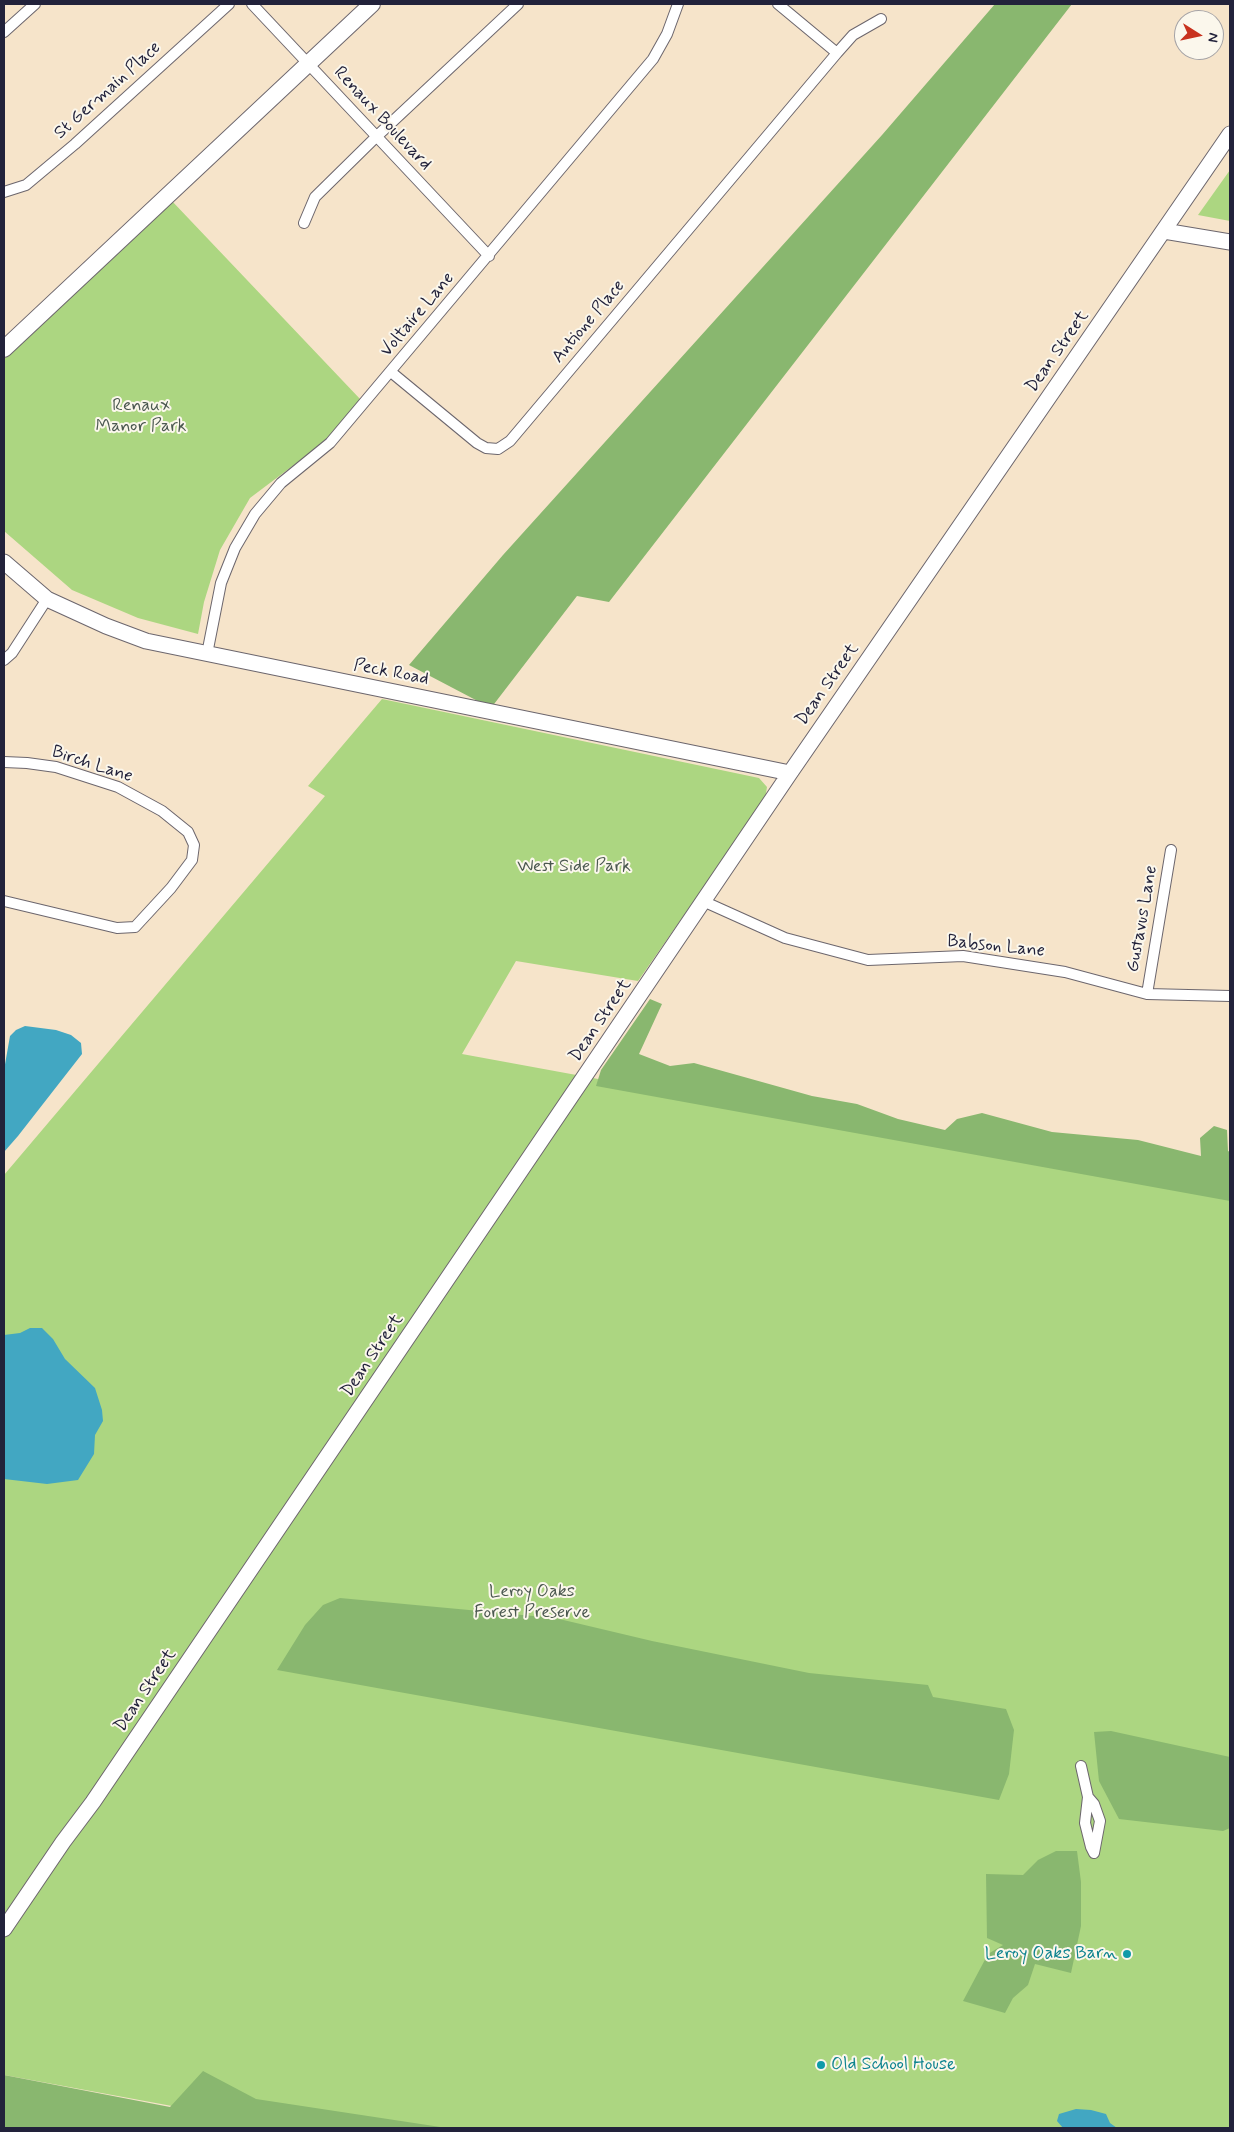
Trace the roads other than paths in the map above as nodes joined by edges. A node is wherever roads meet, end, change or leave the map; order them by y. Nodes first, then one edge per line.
1 (35, 4) edge
2 (228, 4) edge
3 (252, 4) edge
4 (372, 4) edge
5 (518, 4) edge
6 (678, 4) edge
7 (778, 4) edge
8 (881, 20) dead end
9 (4, 32) edge
10 (837, 53) junction
11 (308, 64) junction
12 (1230, 134) edge
13 (376, 137) junction
14 (4, 192) edge
15 (304, 223) dead end
16 (1164, 231) junction
17 (1230, 242) edge
18 (489, 256) junction
19 (4, 350) edge
20 (391, 372) junction
21 (4, 562) edge
22 (47, 599) junction
23 (207, 654) junction
24 (4, 660) edge
25 (4, 762) edge
26 (790, 773) junction
27 (1171, 850) dead end
28 (4, 901) edge
29 (704, 902) junction
30 (1147, 994) junction
31 (1230, 996) edge
32 (1081, 1766) dead end
33 (1088, 1797) dead end
34 (4, 1930) edge

1 - 9 street
2 - 14 street, St Germain Place
3 - 11 street, Renaux Boulevard
4 - 11 main road
5 - 13 street
6 - 18 street, Voltaire Lane
7 - 10 street
8 - 10 street, Antione Place
10 - 20 street, Antione Place
11 - 13 street, Renaux Boulevard
11 - 19 main road
12 - 16 street, Dean Street
13 - 15 street
13 - 18 street, Renaux Boulevard
16 - 17 street
16 - 26 street, Dean Street
18 - 20 street, Voltaire Lane
20 - 23 street, Voltaire Lane
21 - 22 street, Peck Road
22 - 23 street, Peck Road
22 - 24 street
23 - 26 street, Peck Road
25 - 28 street, Birch Lane
26 - 29 street, Dean Street
27 - 30 street, Gustavus Lane
29 - 30 street, Babson Lane
29 - 34 street, Dean Street
30 - 31 street, Babson Lane
32 - 33 street

